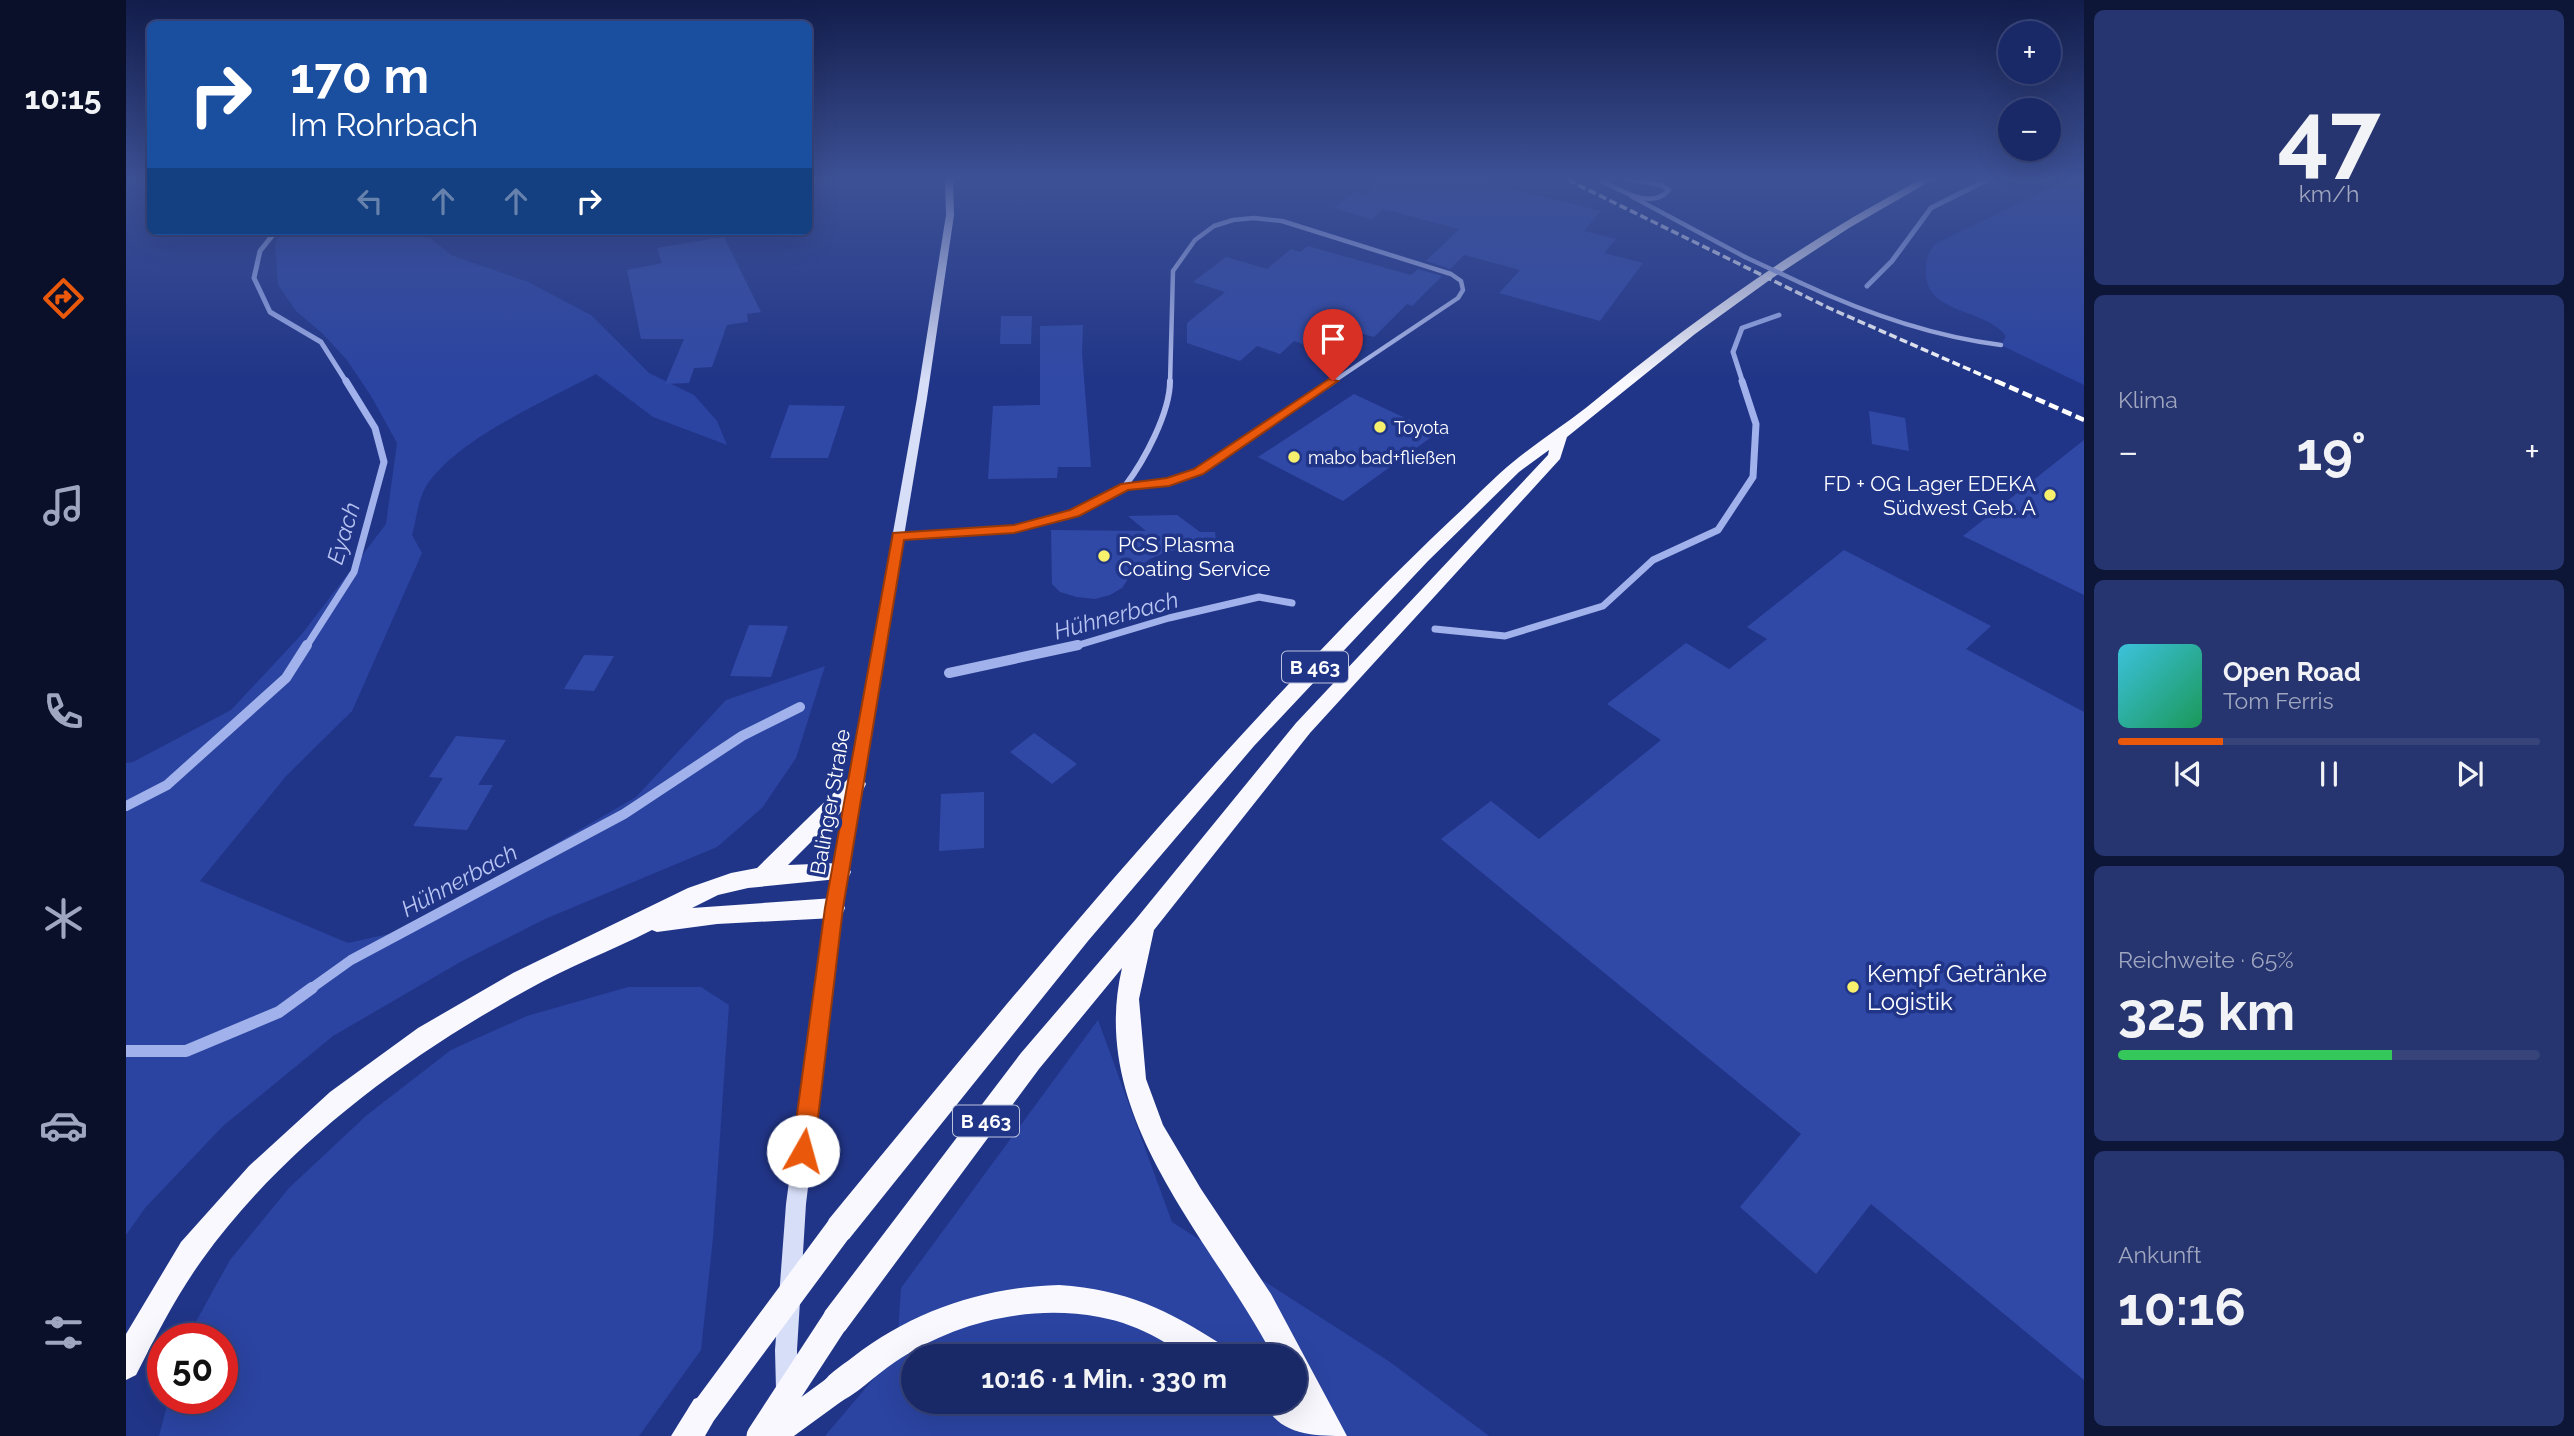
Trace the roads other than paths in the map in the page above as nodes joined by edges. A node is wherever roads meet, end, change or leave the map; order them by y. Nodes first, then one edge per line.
1 (945, 247) edge
2 (1190, 247) edge
3 (1365, 247) edge
4 (1726, 247) edge
5 (1812, 247) edge
6 (2001, 345) dead end
7 (1560, 435) junction
8 (1125, 486) junction
9 (897, 536) junction
10 (856, 784) junction
11 (841, 872) junction
12 (763, 876) junction
13 (834, 908) junction
14 (645, 923) junction
15 (1144, 926) junction
16 (1195, 1344) edge
17 (1283, 1344) edge
18 (126, 1365) edge
19 (1307, 1389) edge
20 (1294, 1414) edge
21 (686, 1436) edge
22 (760, 1436) edge
23 (771, 1436) edge
24 (788, 1436) edge
25 (1322, 1436) edge
26 (1332, 1436) edge

1 - 9 main road, Balinger Straße
2 - 8 street
3 - 8 street
4 - 6 street, bridge
5 - 7 highway, B 463
7 - 15 highway, B 463
7 - 21 highway, B 463, bridge
8 - 9 street
9 - 10 main road, Balinger Straße
10 - 11 main road, Balinger Straße
10 - 12 highway
11 - 12 highway
11 - 13 main road, Balinger Straße
12 - 14 highway
13 - 14 highway
13 - 24 main road, Balinger Straße
14 - 18 highway
15 - 17 highway
15 - 22 highway, B 463, bridge
16 - 23 highway, bridge
19 - 26 highway
20 - 25 highway

